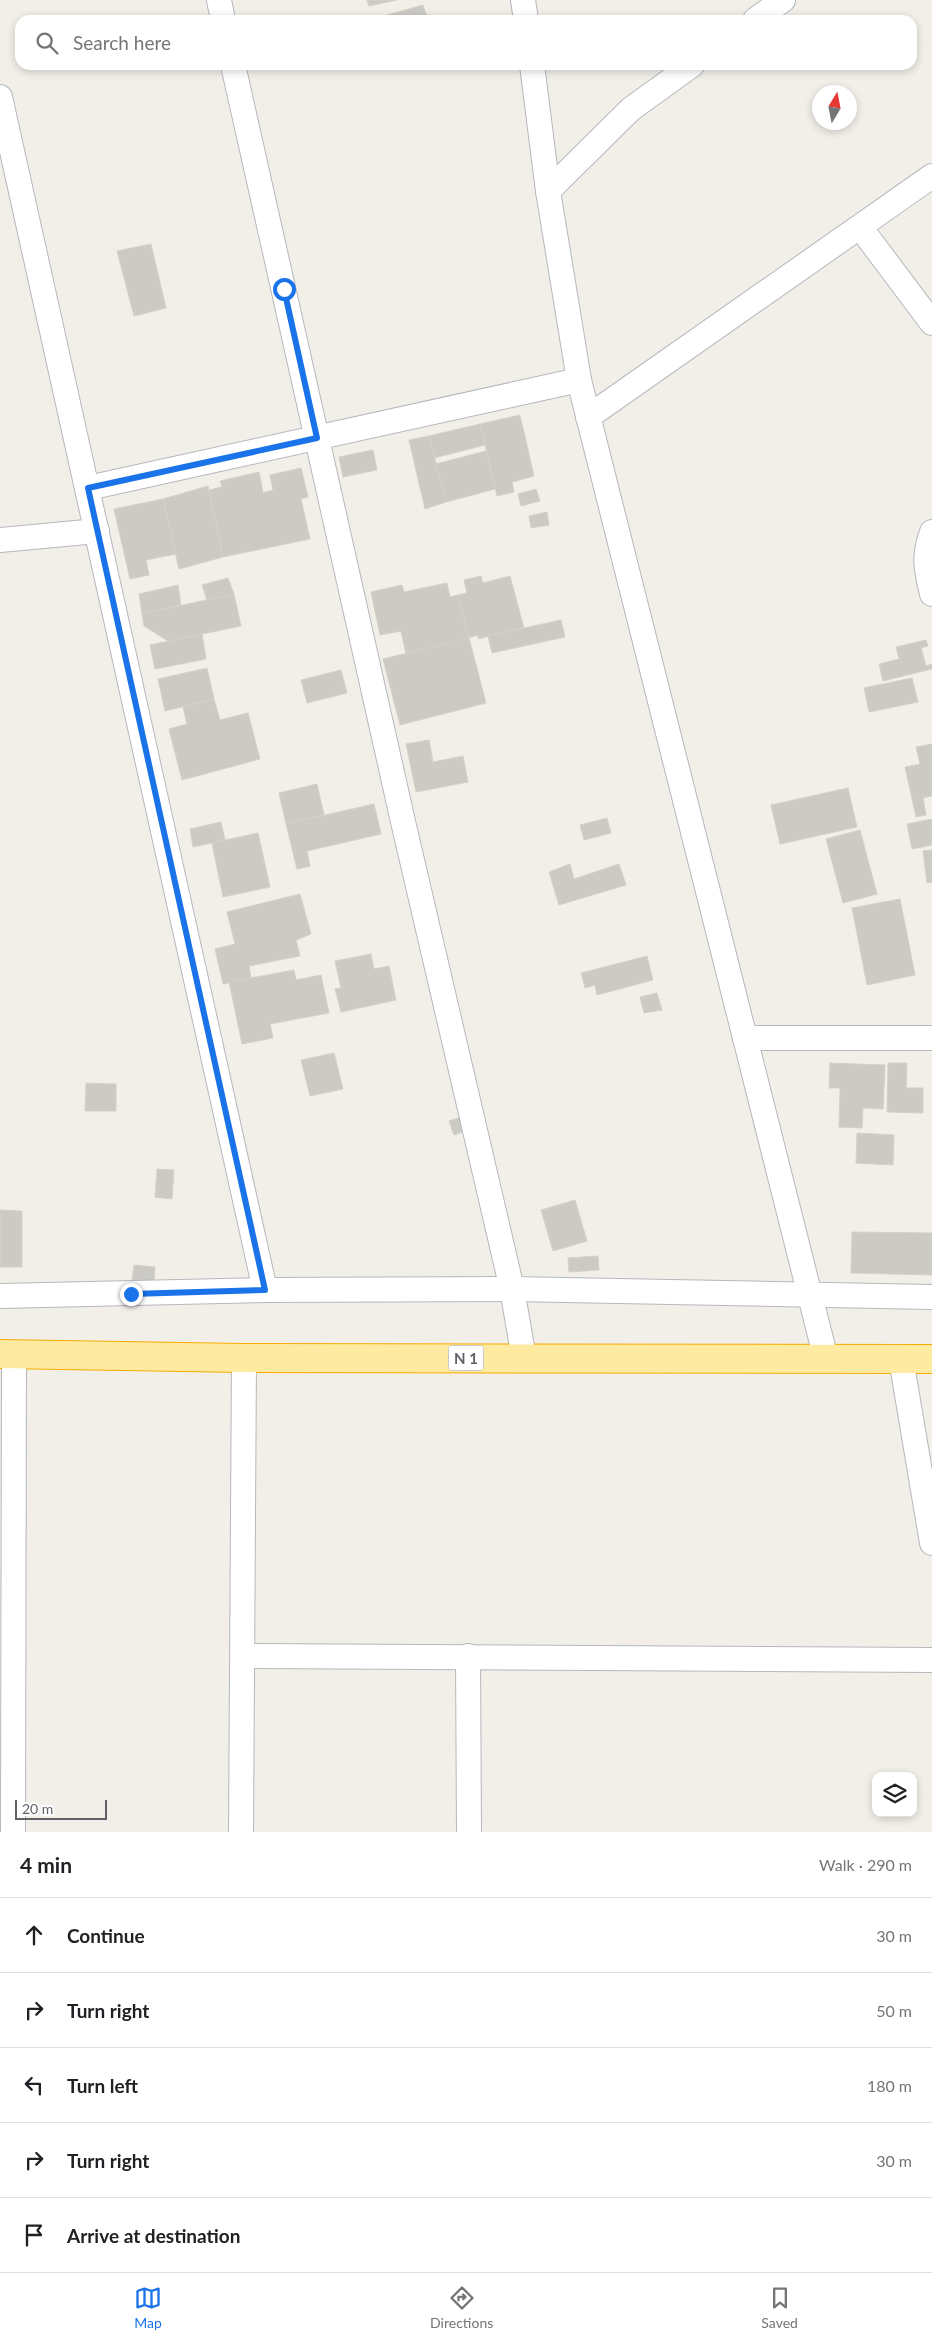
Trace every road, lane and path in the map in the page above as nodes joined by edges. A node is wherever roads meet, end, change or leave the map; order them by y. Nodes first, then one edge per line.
1 (219, 0) edge
2 (523, 0) edge
3 (783, 0) edge
4 (222, 15) edge
5 (525, 15) edge
6 (762, 15) edge
7 (234, 70) edge
8 (533, 70) edge
9 (685, 70) edge
10 (0, 97) edge
11 (932, 176) edge
12 (548, 191) junction
13 (860, 227) junction
14 (932, 323) edge
15 (579, 380) junction
16 (588, 417) junction
17 (317, 438) junction
18 (88, 488) junction
19 (97, 531) junction
20 (932, 532) edge
21 (0, 540) edge
22 (932, 594) edge
23 (745, 1038) junction
24 (932, 1038) edge
25 (512, 1289) junction
26 (265, 1290) junction
27 (810, 1294) junction
28 (0, 1296) edge
29 (932, 1297) edge
30 (7, 1355) edge
31 (244, 1358) junction
32 (524, 1358) junction
33 (826, 1359) junction
34 (901, 1359) junction
35 (932, 1359) edge
36 (932, 1543) edge
37 (6, 1653) edge
38 (243, 1656) junction
39 (468, 1656) junction
40 (932, 1660) edge
41 (13, 1832) edge
42 (241, 1832) edge
43 (469, 1832) edge

1 - 4 street
2 - 5 street
3 - 6 street
7 - 17 street
8 - 12 street
9 - 12 street
10 - 18 street
11 - 13 street
12 - 15 street
13 - 14 street
13 - 16 street
15 - 16 street
15 - 17 street
16 - 23 street
17 - 18 street
17 - 25 street
18 - 19 street
19 - 21 street
19 - 26 street
20 - 22 street
23 - 24 street
23 - 27 street
25 - 26 street
25 - 27 street
25 - 32 street
26 - 28 street
27 - 29 street
27 - 33 street
30 - 31 highway, N 1
30 - 37 street
31 - 32 highway, N 1
31 - 38 street
32 - 33 highway, N 1
33 - 34 highway, N 1
34 - 35 highway, N 1
34 - 36 street
37 - 41 street
38 - 39 street
38 - 42 street
39 - 40 street
39 - 43 street

